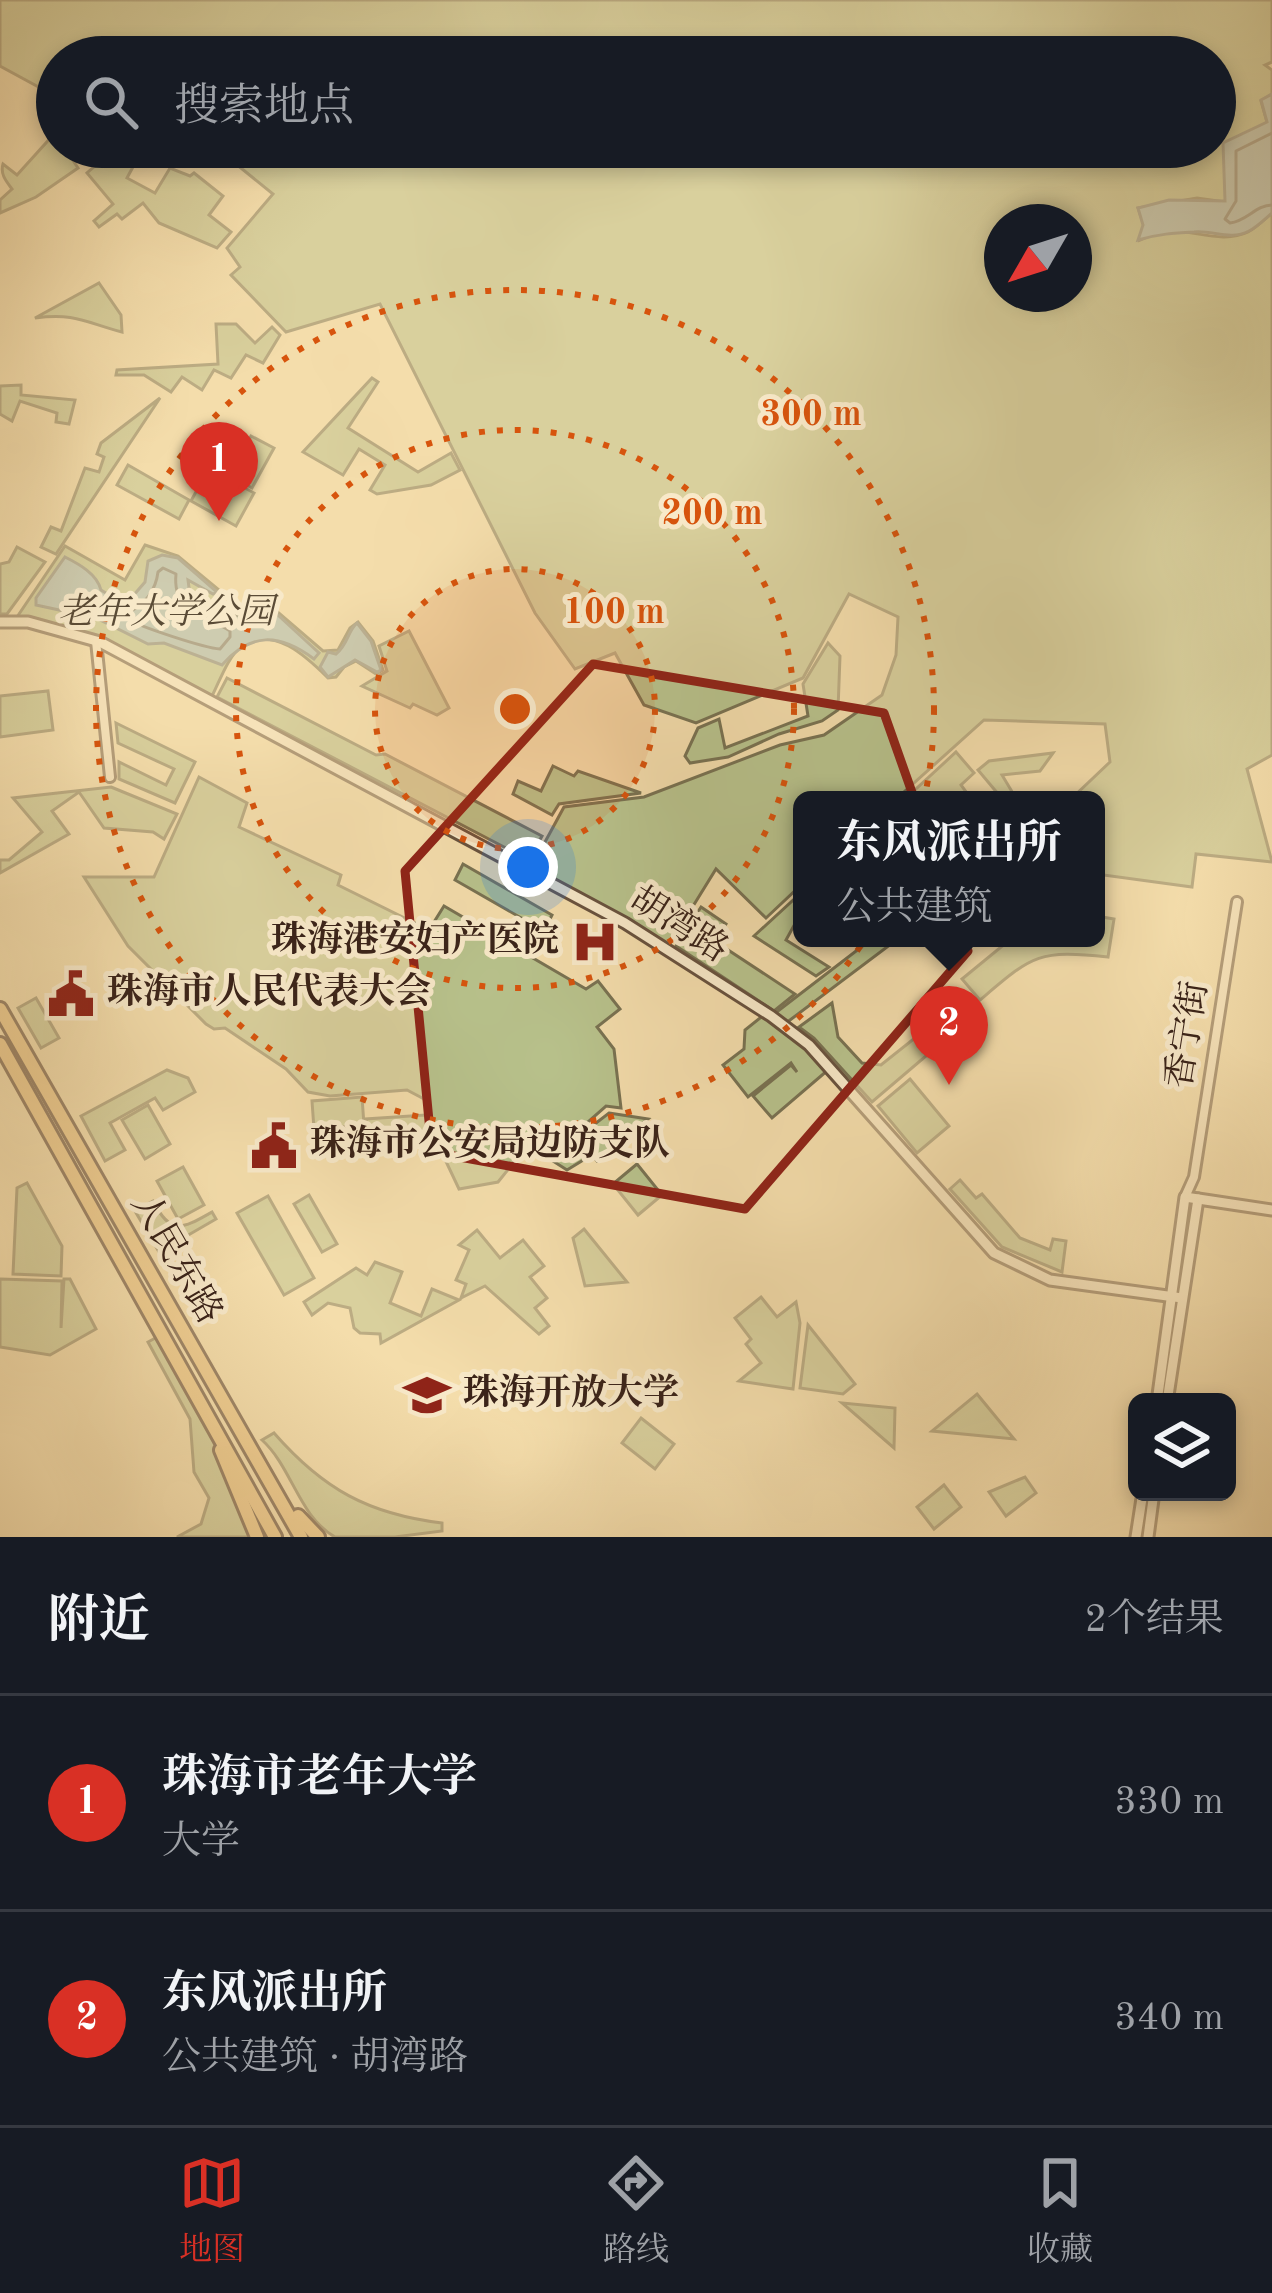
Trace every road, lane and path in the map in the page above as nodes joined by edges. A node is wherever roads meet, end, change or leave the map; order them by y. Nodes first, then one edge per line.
1 (0, 622) edge
2 (96, 641) junction
3 (110, 777) dead end
4 (1238, 902) dead end
5 (0, 1009) edge
6 (0, 1044) edge
7 (1194, 1177) junction
8 (1186, 1197) junction
9 (1198, 1199) junction
10 (1272, 1210) edge
11 (1178, 1298) junction
12 (1159, 1393) edge
13 (1168, 1393) edge
14 (210, 1421) junction
15 (256, 1459) junction
16 (238, 1467) junction
17 (1142, 1501) edge
18 (1153, 1501) edge
19 (257, 1537) edge
20 (275, 1537) edge
21 (301, 1537) edge
22 (317, 1537) edge
23 (1136, 1537) edge
24 (1148, 1537) edge

1 - 2 street, 胡湾路
2 - 3 street
2 - 11 street, 胡湾路
4 - 7 street, 香宁街
5 - 15 main road, 人民东路
6 - 14 main road, 人民东路
7 - 8 street, 香宁街
7 - 9 street, 香宁街
8 - 9 street
8 - 11 street, 香宁街
9 - 10 street
9 - 11 street, 香宁街
11 - 12 street
11 - 13 street
14 - 16 main road, 人民东路
14 - 19 main road
15 - 16 main road
15 - 21 main road, 人民东路
15 - 22 main road
16 - 20 main road, 人民东路
17 - 23 street
18 - 24 street

